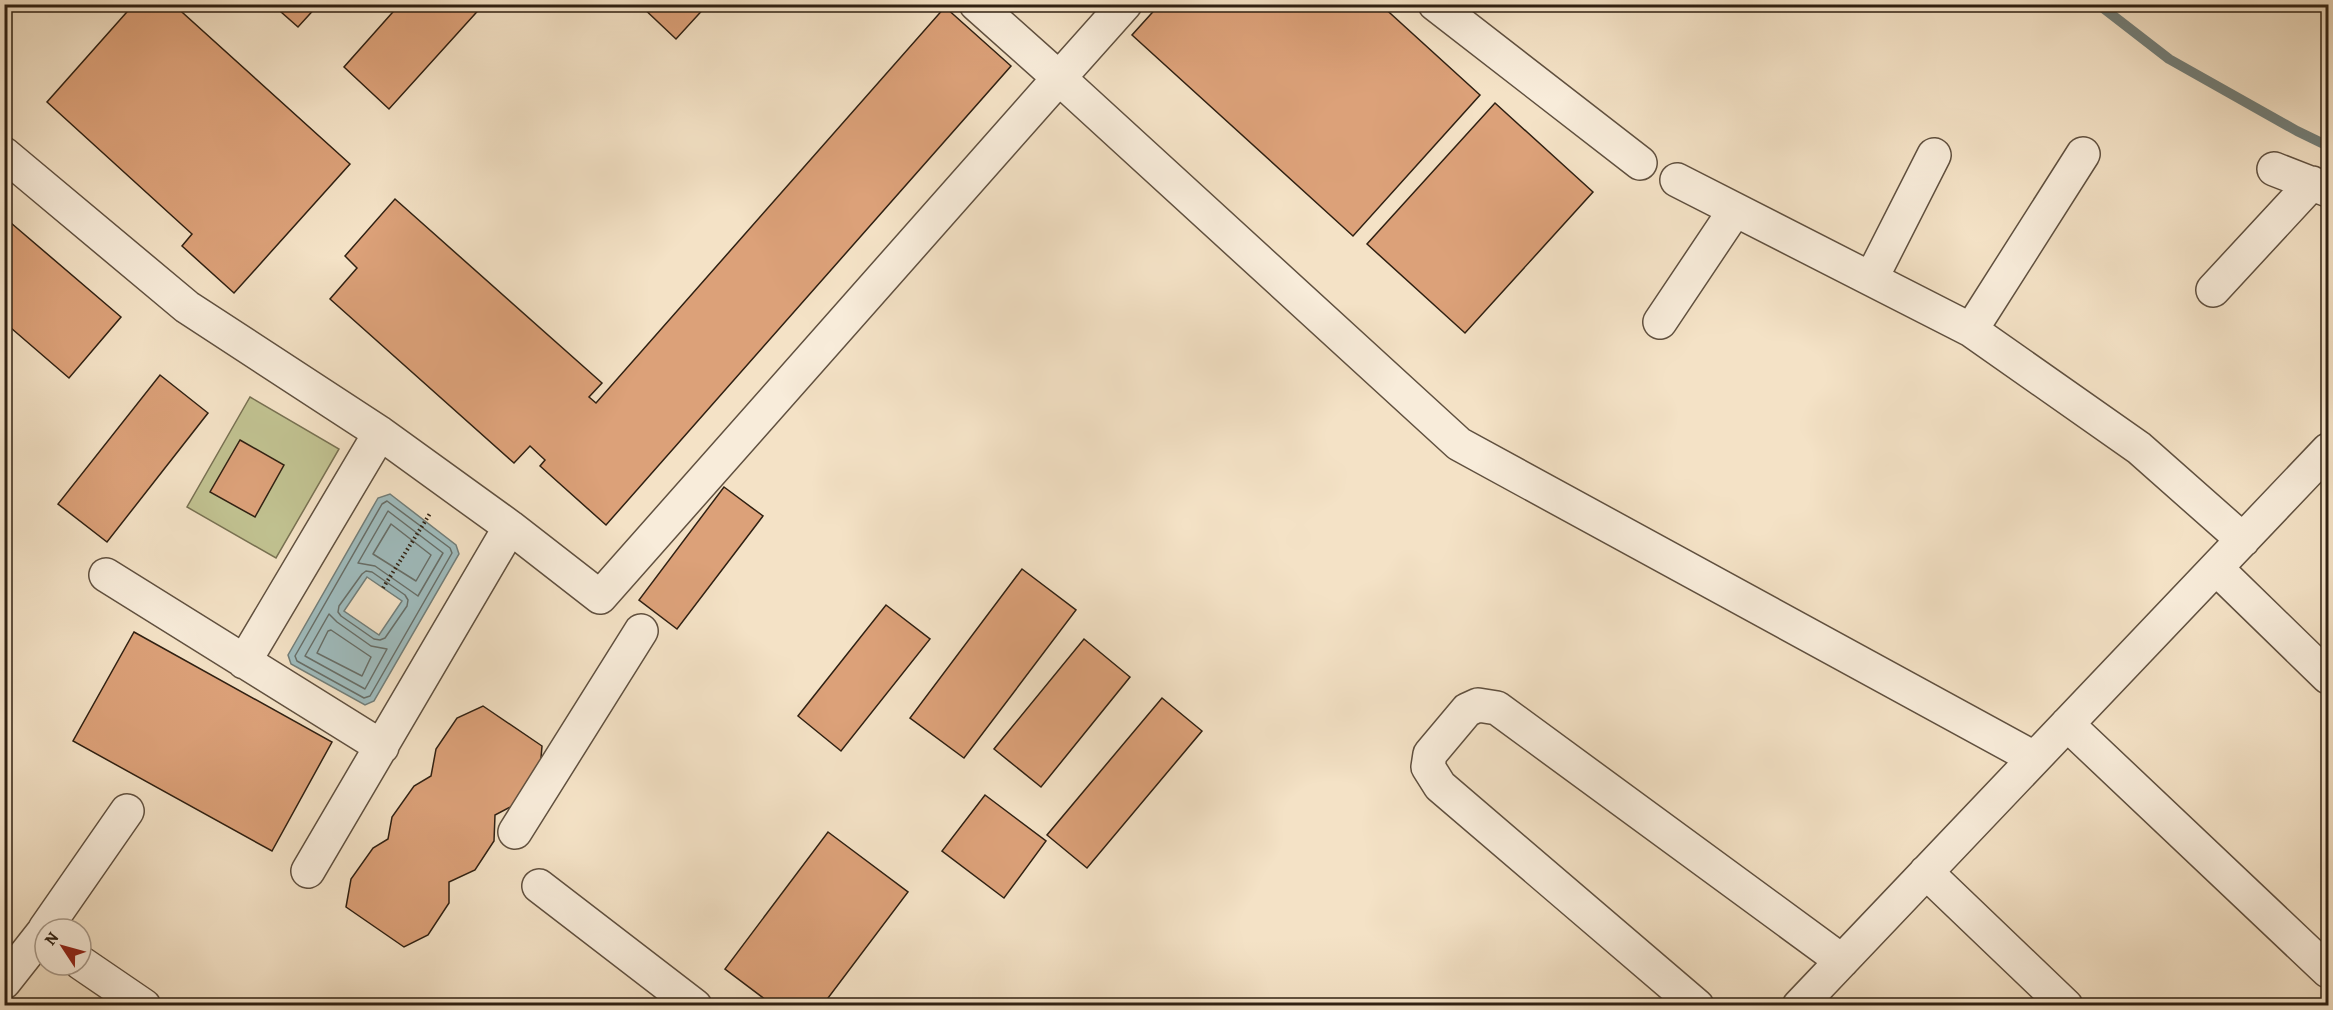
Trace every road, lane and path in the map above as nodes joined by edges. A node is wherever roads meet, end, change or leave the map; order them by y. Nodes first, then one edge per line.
1 (976, 4) edge
2 (1125, 4) edge
3 (1435, 4) edge
4 (1059, 78) junction
5 (4, 154) edge
6 (1934, 154) dead end
7 (2083, 154) dead end
8 (1640, 163) dead end
9 (2274, 169) dead end
10 (1677, 180) dead end
11 (2320, 187) edge
12 (1736, 210) junction
13 (1871, 279) junction
14 (2213, 290) dead end
15 (1660, 322) dead end
16 (1971, 330) junction
17 (380, 434) junction
18 (2328, 450) edge
19 (425, 521) dead end
20 (510, 527) junction
21 (2243, 540) junction
22 (2216, 568) junction
23 (106, 575) dead end
24 (383, 588) dead end
25 (640, 631) dead end
26 (244, 662) junction
27 (2328, 677) edge
28 (2067, 724) junction
29 (382, 747) junction
30 (2034, 759) junction
31 (127, 812) dead end
32 (515, 831) dead end
33 (308, 871) dead end
34 (1926, 872) junction
35 (539, 886) dead end
36 (55, 917) edge
37 (33, 946) edge
38 (1842, 961) junction
39 (93, 971) edge
40 (2328, 971) edge
41 (4, 982) edge
42 (144, 1005) edge
43 (695, 1005) edge
44 (1697, 1005) edge
45 (1799, 1005) edge
46 (2066, 1005) edge

1 - 4 street
2 - 4 street
3 - 8 street
4 - 20 street
4 - 30 street
5 - 17 street
6 - 13 street
7 - 16 street
9 - 11 street
10 - 12 street
11 - 14 street
12 - 13 street
12 - 15 street
13 - 16 street
16 - 21 street
17 - 20 street
17 - 26 street
18 - 21 street
19 - 24 path
20 - 29 street
21 - 22 street
22 - 27 street
22 - 28 street
23 - 26 street
25 - 32 street
26 - 29 street
28 - 30 street
28 - 40 street
29 - 33 street
30 - 34 street
31 - 36 street
34 - 38 street
34 - 46 street
35 - 43 street
37 - 41 street
38 - 44 street
38 - 45 street
39 - 42 street

